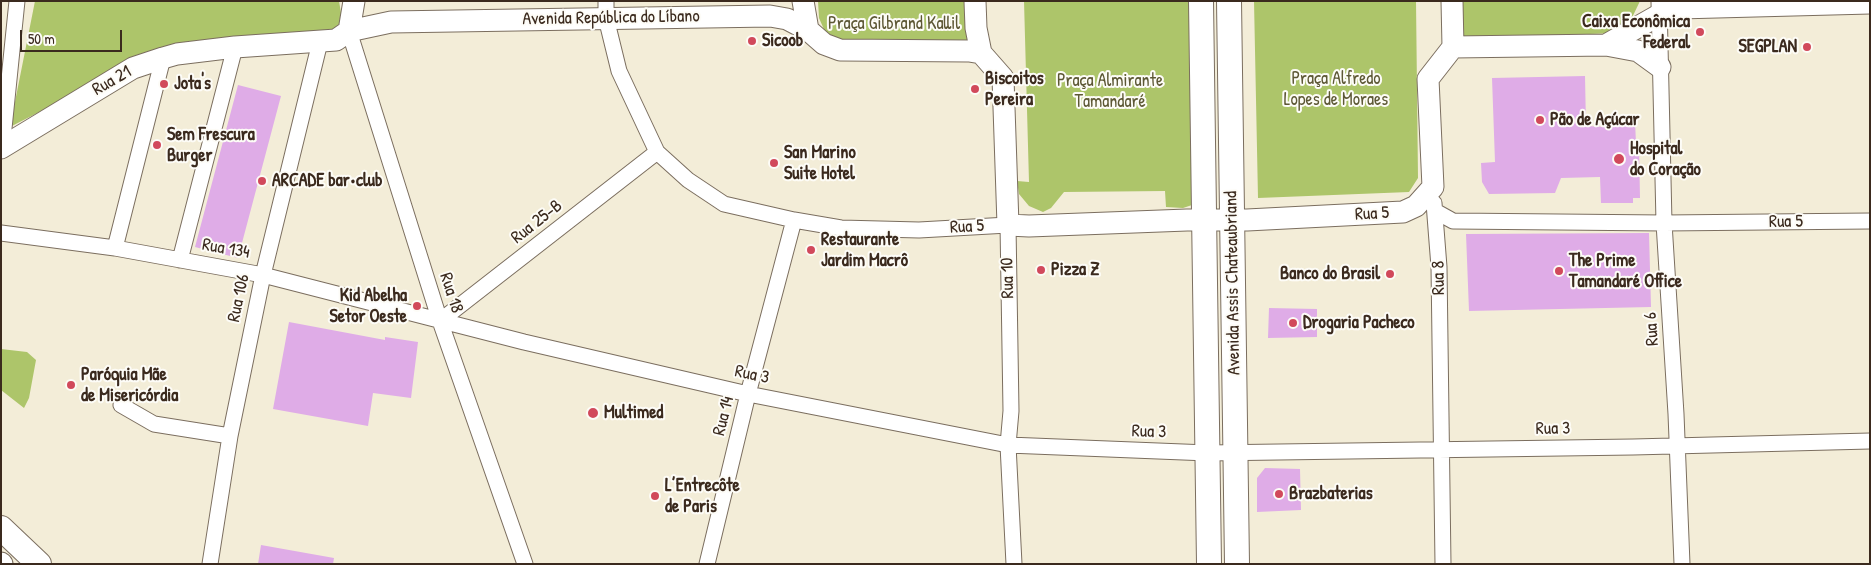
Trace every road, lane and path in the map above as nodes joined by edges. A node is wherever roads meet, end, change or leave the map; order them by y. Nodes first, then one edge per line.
1 (17, 1) edge
2 (354, 1) edge
3 (803, 1) edge
4 (975, 1) edge
5 (1201, 1) edge
6 (1229, 1) edge
7 (1452, 1) edge
8 (1870, 3) edge
9 (1659, 8) edge
10 (606, 9) edge
11 (808, 30) junction
12 (349, 31) junction
13 (320, 42) junction
14 (1606, 45) junction
15 (235, 47) junction
16 (1453, 47) junction
17 (981, 54) junction
18 (164, 58) junction
19 (1660, 67) junction
20 (2, 148) edge
21 (656, 152) junction
22 (1433, 186) junction
23 (1434, 211) junction
24 (1204, 219) junction
25 (1232, 219) junction
26 (794, 220) junction
27 (1870, 220) edge
28 (1664, 223) junction
29 (1008, 225) junction
30 (1, 233) edge
31 (115, 248) junction
32 (180, 260) junction
33 (263, 275) junction
34 (440, 321) junction
35 (748, 394) junction
36 (121, 405) dead end
37 (230, 436) junction
38 (1870, 441) edge
39 (1008, 445) junction
40 (1676, 445) junction
41 (1442, 450) junction
42 (1235, 451) junction
43 (1208, 453) junction
44 (1, 517) edge
45 (1, 528) edge
46 (1, 550) edge
47 (15, 564) edge
48 (40, 564) edge
49 (210, 564) edge
50 (526, 564) edge
51 (707, 564) edge
52 (1014, 564) edge
53 (1209, 564) edge
54 (1237, 564) edge
55 (1443, 564) edge
56 (1682, 564) edge

1 - 20 street
2 - 12 main road
3 - 11 main road
4 - 17 main road
5 - 24 main road, Avenida Assis Chateaubriand
6 - 25 main road, Avenida Assis Chateaubriand
7 - 16 main road
8 - 9 main road
9 - 14 main road
9 - 19 street, Rua 6
10 - 11 main road, Avenida República do Líbano
10 - 12 main road, Avenida República do Líbano
10 - 21 street, Rua 5
11 - 17 main road, Avenida República do Líbano
12 - 13 main road, Avenida República do Líbano
12 - 34 street, Rua 18
13 - 15 main road, Avenida República do Líbano
13 - 33 street, Rua 106
14 - 16 main road
14 - 19 main road
15 - 18 main road, Rua 21
15 - 32 street
16 - 22 main road, Rua 8
17 - 29 main road, Rua 10
18 - 20 main road, Rua 21
18 - 31 street
19 - 28 street, Rua 6
21 - 26 street, Rua 5
21 - 34 street, Rua 25-B
22 - 23 street, Rua 8
22 - 25 main road, Rua 5
23 - 28 street, Rua 5
23 - 41 street, Rua 8
24 - 25 main road, Rua 5
24 - 29 main road, Rua 5
24 - 43 main road, Avenida Assis Chateaubriand
25 - 42 main road, Avenida Assis Chateaubriand
26 - 29 street, Rua 5
26 - 35 street, Rua 14
27 - 28 street, Rua 5
28 - 40 street, Rua 6
29 - 39 street, Rua 10
30 - 31 street, Rua 134
31 - 32 street, Rua 134
32 - 33 street, Rua 134
33 - 34 street, Rua 134
33 - 37 street, Rua 106
34 - 35 street, Rua 3
34 - 50 street, Rua 18
35 - 39 street, Rua 3
35 - 51 street, Rua 14
36 - 37 street
37 - 49 street, Rua 106
38 - 40 street, Rua 3
39 - 43 street, Rua 3
39 - 52 street, Rua 10
40 - 41 street, Rua 3
40 - 56 street, Rua 6
41 - 42 street, Rua 3
41 - 55 street, Rua 8
42 - 43 street, Rua 3
42 - 54 main road, Avenida Assis Chateaubriand
43 - 53 main road, Avenida Assis Chateaubriand
44 - 48 main road
45 - 48 main road
46 - 47 main road

